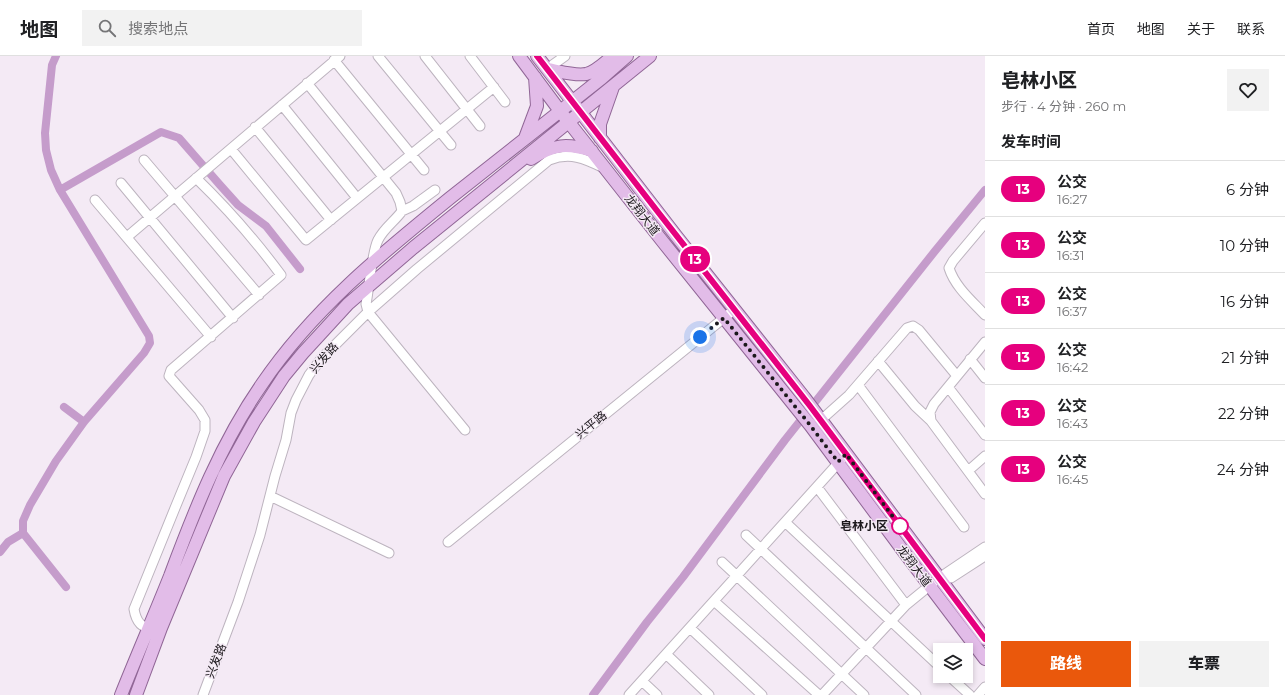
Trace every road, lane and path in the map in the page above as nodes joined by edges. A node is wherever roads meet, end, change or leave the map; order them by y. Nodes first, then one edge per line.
1 (378, 56) edge
2 (425, 56) edge
3 (470, 56) edge
4 (519, 56) edge
5 (537, 56) edge
6 (565, 56) edge
7 (613, 56) edge
8 (627, 56) edge
9 (650, 56) edge
10 (337, 58) edge
11 (547, 69) junction
12 (535, 77) junction
13 (307, 83) junction
14 (613, 86) junction
15 (494, 87) junction
16 (505, 102) dead end
17 (572, 102) junction
18 (282, 105) junction
19 (467, 109) junction
20 (560, 110) junction
21 (580, 113) junction
22 (569, 121) junction
23 (480, 126) dead end
24 (255, 128) junction
25 (439, 132) junction
26 (600, 138) junction
27 (524, 139) junction
28 (451, 145) dead end
29 (231, 149) junction
30 (592, 151) junction
31 (411, 154) junction
32 (144, 160) dead end
33 (606, 169) junction
34 (424, 170) dead end
35 (197, 177) junction
36 (383, 177) junction
37 (121, 183) dead end
38 (435, 190) dead end
39 (480, 193) junction
40 (175, 196) junction
41 (357, 198) junction
42 (95, 200) dead end
43 (402, 211) junction
44 (150, 217) junction
45 (331, 220) junction
46 (984, 227) edge
47 (126, 237) junction
48 (373, 262) junction
49 (369, 286) junction
50 (259, 295) junction
51 (735, 309) junction
52 (368, 312) junction
53 (985, 315) edge
54 (233, 318) junction
55 (724, 318) junction
56 (211, 337) junction
57 (985, 342) edge
58 (970, 360) junction
59 (878, 361) junction
60 (956, 376) junction
61 (985, 378) edge
62 (858, 385) junction
63 (948, 386) junction
64 (816, 420) junction
65 (931, 420) junction
66 (465, 430) dead end
67 (985, 435) edge
68 (985, 456) edge
69 (842, 458) junction
70 (968, 471) junction
71 (817, 487) junction
72 (985, 494) edge
73 (270, 496) junction
74 (785, 522) junction
75 (964, 527) dead end
76 (746, 535) dead end
77 (448, 542) dead end
78 (985, 547) edge
79 (761, 549) junction
80 (389, 553) dead end
81 (985, 556) edge
82 (722, 562) dead end
83 (736, 576) junction
84 (939, 578) junction
85 (929, 586) junction
86 (714, 600) junction
87 (906, 605) junction
88 (891, 621) junction
89 (149, 628) junction
90 (161, 628) junction
91 (690, 628) junction
92 (985, 639) edge
93 (866, 648) junction
94 (666, 654) junction
95 (985, 659) edge
96 (933, 660) edge
97 (842, 674) junction
98 (642, 681) junction
99 (957, 683) edge
100 (985, 687) edge
101 (121, 695) edge
102 (136, 695) edge
103 (203, 695) edge
104 (629, 695) edge
105 (657, 695) edge
106 (709, 695) edge
107 (762, 695) edge
108 (819, 695) edge
109 (822, 695) edge
110 (864, 695) edge
111 (916, 695) edge
112 (970, 695) edge
113 (978, 695) edge

1 - 25 street
2 - 19 street
3 - 15 street
4 - 12 main road, 龙翔大道
5 - 11 main road, 龙翔大道
6 - 11 street
7 - 11 main road
8 - 17 main road
9 - 14 main road
10 - 13 street
10 - 31 street
11 - 17 main road, 龙翔大道
12 - 20 main road, 龙翔大道
12 - 27 main road
13 - 18 street
13 - 36 street
14 - 21 main road
14 - 26 main road
15 - 16 street
15 - 19 street
17 - 20 main road
17 - 21 main road, 龙翔大道
18 - 24 street
18 - 41 street
19 - 23 street
19 - 25 street
20 - 22 main road, 龙翔大道
20 - 27 main road
21 - 22 main road
21 - 26 main road, 龙翔大道
22 - 30 main road, 龙翔大道
22 - 39 main road
24 - 29 street
24 - 45 street
25 - 28 street
25 - 31 street
26 - 51 main road, 龙翔大道
27 - 48 main road
29 - 35 street
29 - 45 street
30 - 33 main road, 龙翔大道
30 - 39 main road
31 - 34 street
31 - 36 street
32 - 40 street
33 - 52 street, 兴发路
33 - 55 main road, 龙翔大道
35 - 40 street
35 - 50 street
36 - 41 street
36 - 43 street
37 - 44 street
38 - 43 street
39 - 49 main road
40 - 44 street
40 - 50 street
41 - 45 street
42 - 47 street
43 - 48 street
44 - 47 street
44 - 54 street
46 - 53 street
47 - 56 street
48 - 49 street
48 - 89 main road
49 - 52 street
49 - 90 main road
50 - 54 street
51 - 55 street, 兴平路
51 - 64 main road, 龙翔大道
52 - 66 street
52 - 73 street, 兴发路
54 - 56 street
55 - 64 main road, 龙翔大道
55 - 77 street, 兴平路
56 - 89 street
57 - 58 street
58 - 60 street
58 - 61 street
59 - 60 street
59 - 62 street
59 - 65 street
60 - 63 street
62 - 64 street
62 - 75 street
63 - 65 street
63 - 67 street
64 - 69 main road, 龙翔大道
65 - 70 street
68 - 70 street
69 - 71 street
69 - 84 main road, 龙翔大道
69 - 85 main road, 龙翔大道
70 - 72 street
71 - 74 street
71 - 87 street
73 - 80 street
73 - 103 street, 兴发路
74 - 79 street
74 - 88 street
76 - 79 street
78 - 84 street
79 - 83 street
79 - 93 street
81 - 84 street
82 - 83 street
83 - 86 street
83 - 97 street
84 - 85 street
84 - 92 main road, 龙翔大道
85 - 87 street
85 - 95 main road, 龙翔大道
86 - 91 street
86 - 108 street
87 - 88 street
88 - 93 street
88 - 96 street
89 - 90 street
89 - 101 main road
90 - 102 main road
91 - 94 street
91 - 107 street
93 - 97 street
93 - 111 street
94 - 98 street
94 - 106 street
97 - 109 street
97 - 110 street
98 - 104 street
98 - 105 street
99 - 112 street
100 - 113 street

